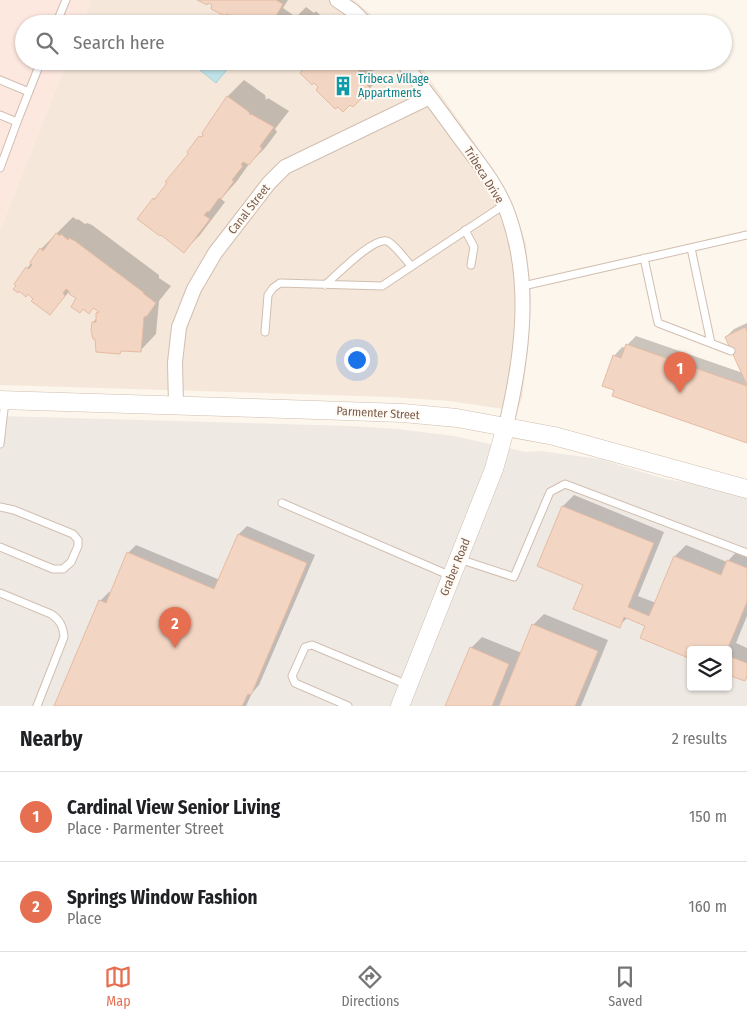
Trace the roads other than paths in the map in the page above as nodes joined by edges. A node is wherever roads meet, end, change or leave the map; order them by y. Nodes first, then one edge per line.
1 (66, 0) edge
2 (337, 0) edge
3 (60, 15) edge
4 (358, 15) edge
5 (38, 70) edge
6 (409, 70) edge
7 (0, 80) edge
8 (29, 92) junction
9 (430, 97) junction
10 (0, 115) edge
11 (17, 122) junction
12 (0, 168) edge
13 (504, 205) junction
14 (465, 230) junction
15 (747, 235) edge
16 (691, 248) junction
17 (644, 258) junction
18 (471, 265) dead end
19 (411, 266) junction
20 (326, 285) junction
21 (523, 286) junction
22 (265, 332) dead end
23 (711, 342) junction
24 (731, 351) dead end
25 (2, 401) edge
26 (176, 405) junction
27 (506, 426) junction
28 (0, 444) edge
29 (747, 489) edge
30 (282, 503) dead end
31 (0, 507) edge
32 (0, 547) edge
33 (747, 553) edge
34 (459, 558) junction
35 (452, 576) junction
36 (0, 593) edge
37 (409, 685) junction
38 (37, 706) edge
39 (348, 706) edge
40 (400, 706) edge

1 - 3 lane
2 - 4 street
5 - 8 lane
6 - 9 street, Tribeca Drive
7 - 8 lane
8 - 11 lane
9 - 13 street, Tribeca Drive
9 - 26 street, Canal Street
10 - 11 lane
11 - 12 lane
13 - 14 lane
13 - 21 street, Tribeca Drive
14 - 18 lane
14 - 19 lane
15 - 16 lane
16 - 17 lane
16 - 23 lane
17 - 21 lane
17 - 23 lane
19 - 20 lane
19 - 20 lane
20 - 22 lane
21 - 27 street, Tribeca Drive
23 - 24 lane
25 - 26 street, Parmenter Street
25 - 28 lane
26 - 27 street, Parmenter Street
27 - 29 street, Parmenter Street
27 - 34 street, Graber Road
30 - 35 lane
31 - 32 lane
33 - 34 lane
34 - 35 street, Graber Road
35 - 37 street, Graber Road
36 - 38 lane
37 - 39 lane
37 - 40 street, Graber Road

